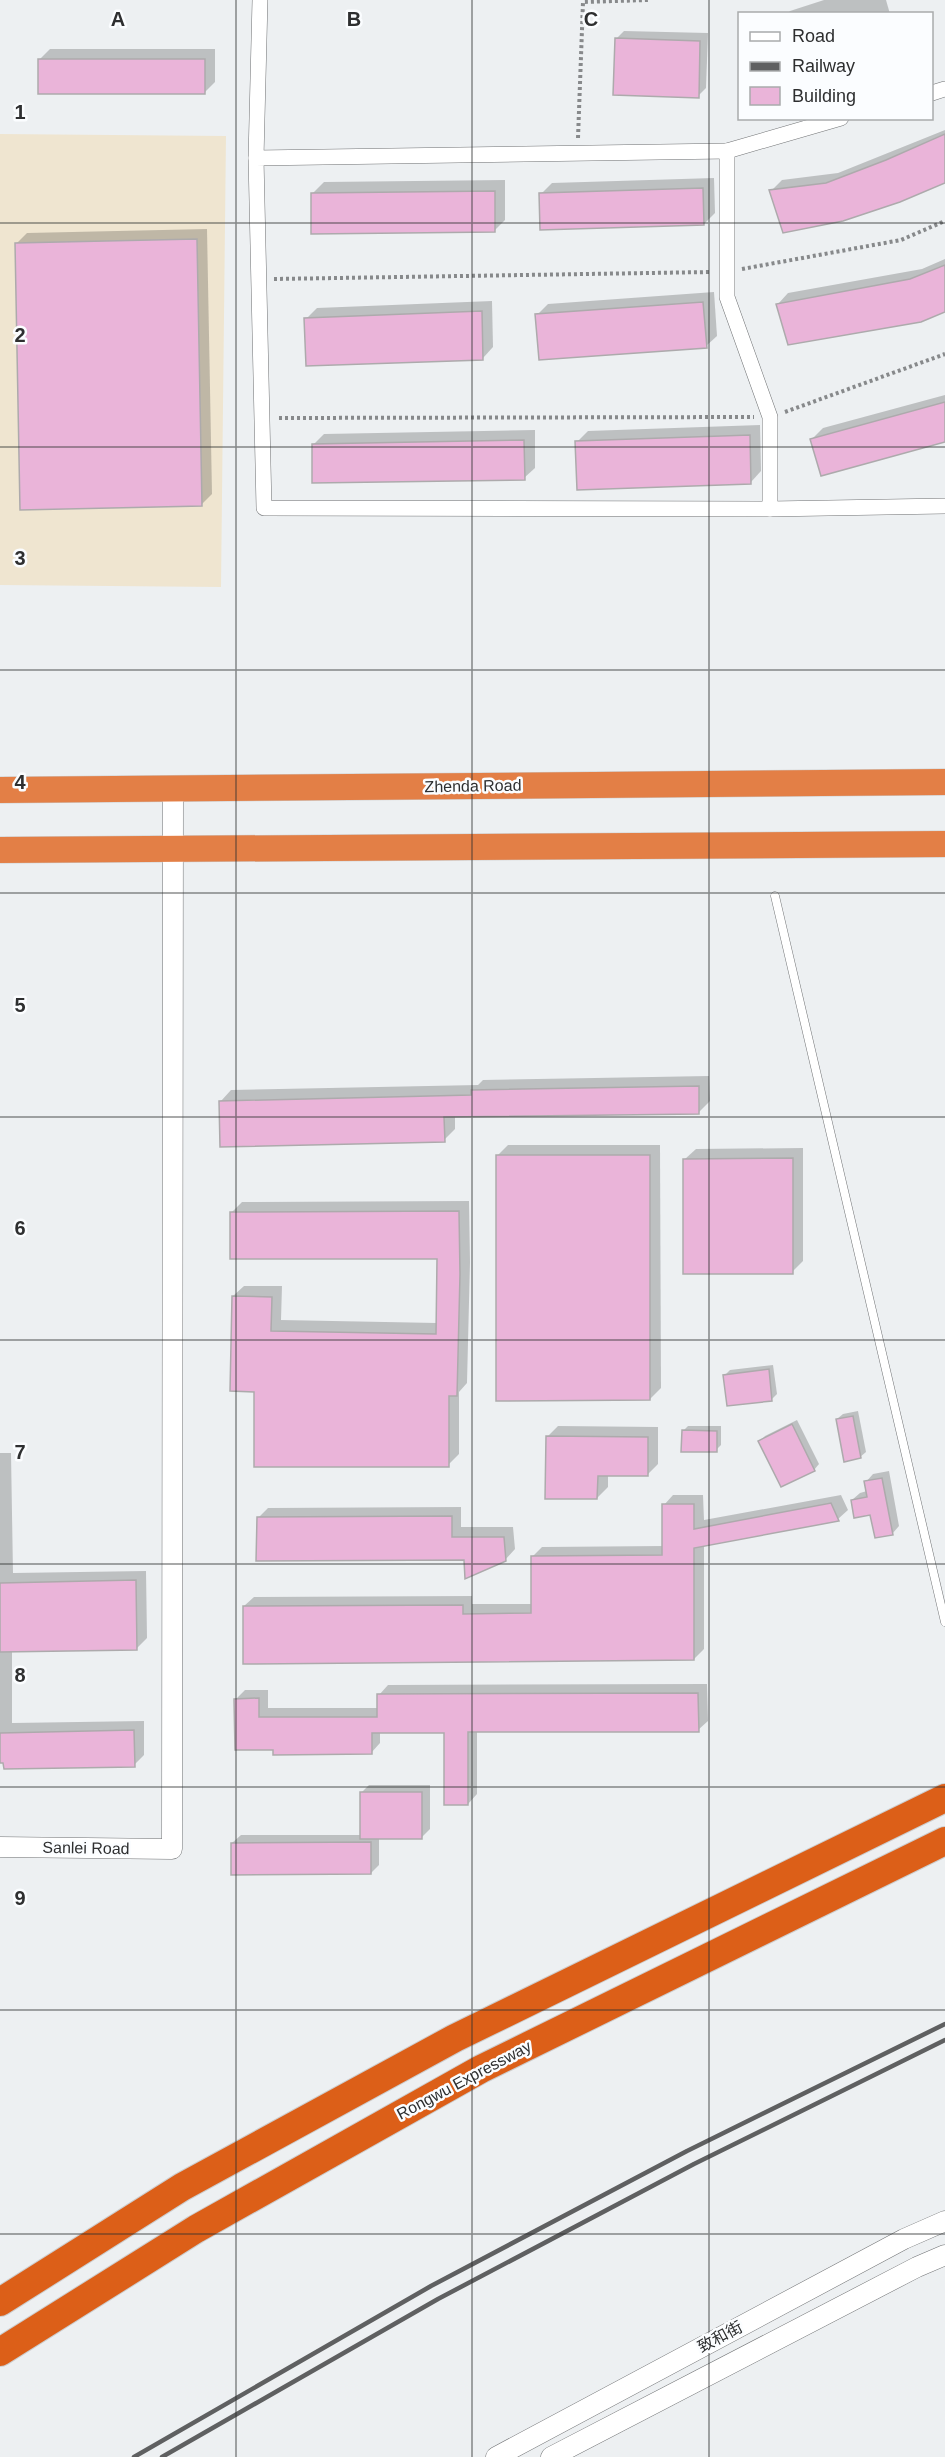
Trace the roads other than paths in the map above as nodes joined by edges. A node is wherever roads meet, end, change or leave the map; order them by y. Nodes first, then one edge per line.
1 (260, 0) edge
2 (834, 120) edge
3 (727, 151) junction
4 (256, 158) junction
5 (945, 506) edge
6 (770, 509) junction
7 (945, 782) edge
8 (3, 788) edge
9 (173, 789) junction
10 (945, 844) edge
11 (173, 848) junction
12 (0, 850) edge
13 (775, 896) dead end
14 (945, 1622) edge
15 (945, 1798) edge
16 (945, 1841) edge
17 (0, 1847) edge
18 (945, 2221) edge
19 (945, 2255) edge
20 (0, 2302) edge
21 (0, 2352) edge
22 (496, 2457) edge
23 (551, 2457) edge

1 - 4 street
2 - 3 street
3 - 4 street
3 - 6 street
4 - 6 street
5 - 6 street
7 - 9 highway, Zhenda Road
8 - 9 highway, Zhenda Road
9 - 11 street
10 - 11 highway
11 - 12 highway
11 - 17 street, Sanlei Road
13 - 14 lane
15 - 20 highway
16 - 21 highway, Rongwu Expressway
18 - 22 street, 致和街
19 - 23 street, 致和街

